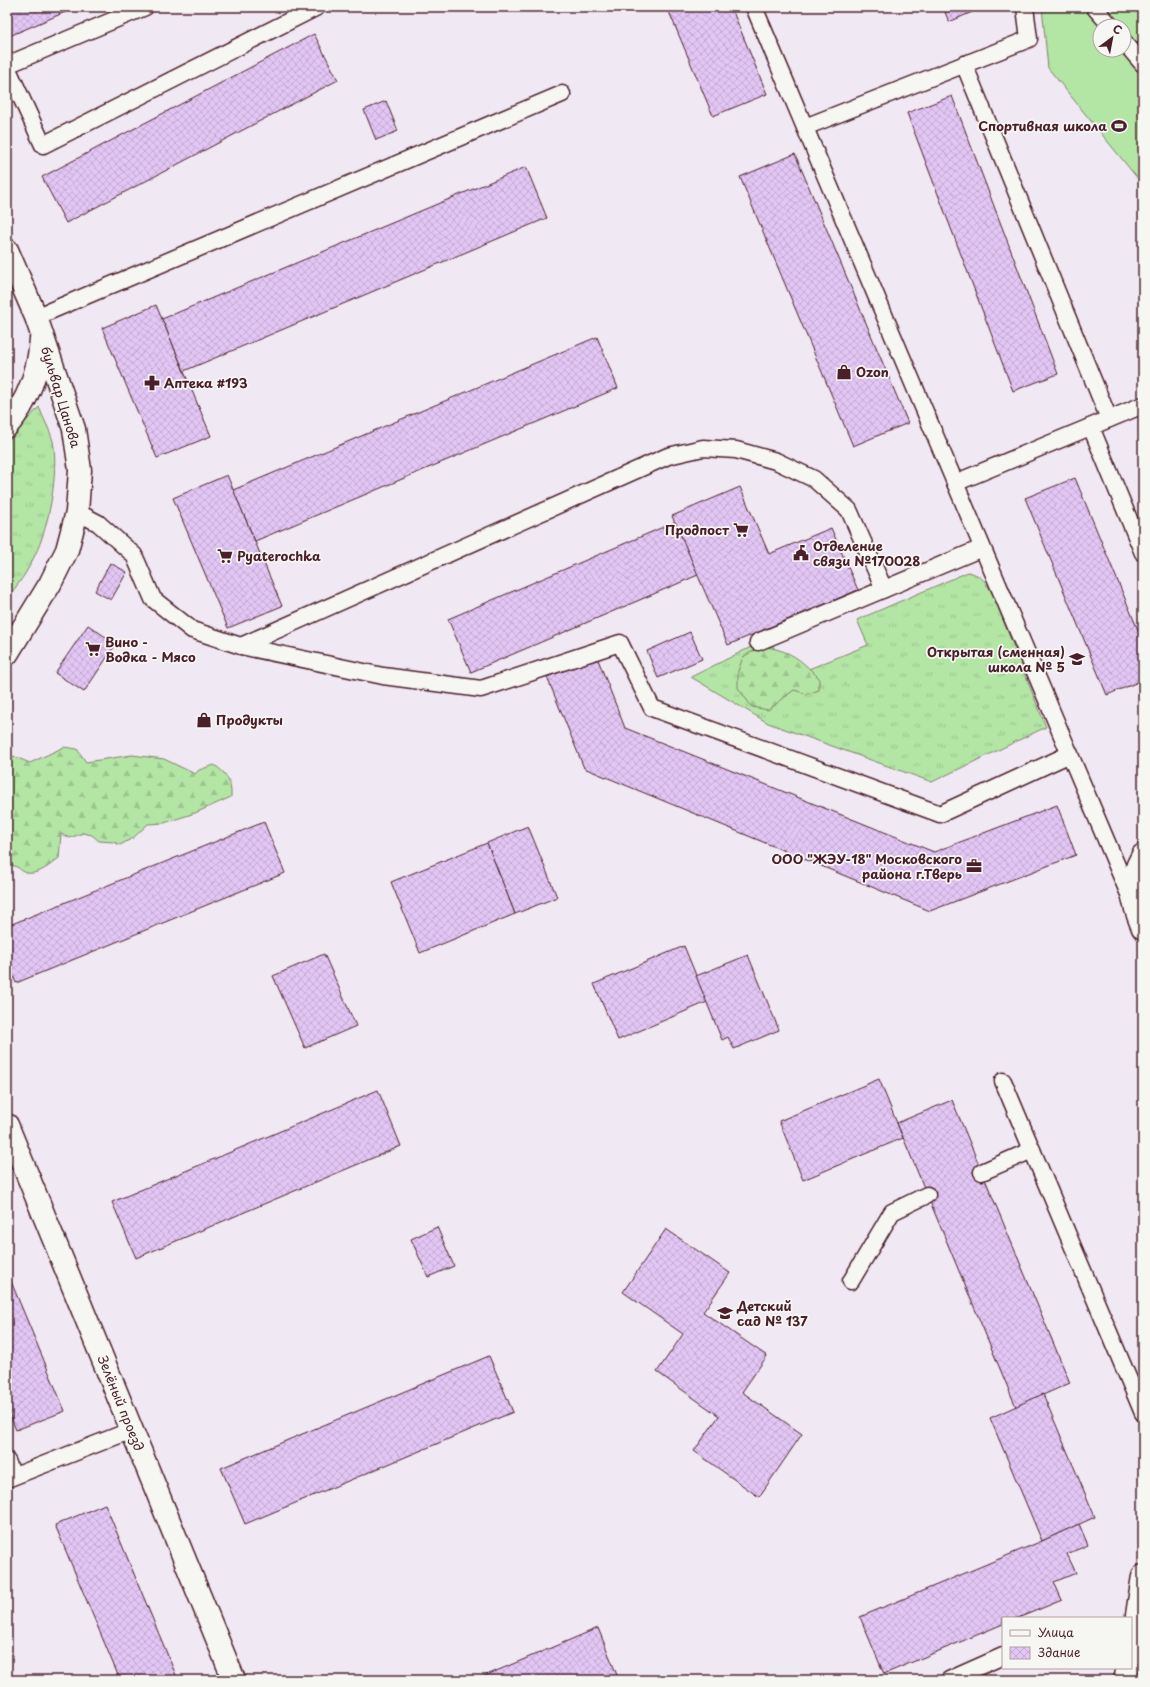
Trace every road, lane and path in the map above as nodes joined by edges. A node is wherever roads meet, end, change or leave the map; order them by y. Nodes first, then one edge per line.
1 (145, 7) edge
2 (317, 7) edge
3 (754, 7) edge
4 (1025, 7) edge
5 (1096, 7) edge
6 (1104, 18) edge
7 (1132, 51) edge
8 (964, 64) junction
9 (1143, 64) edge
10 (7, 66) edge
11 (562, 94) dead end
12 (805, 127) junction
13 (7, 250) edge
14 (39, 325) junction
15 (1143, 405) edge
16 (1108, 419) junction
17 (7, 426) edge
18 (1091, 427) junction
19 (955, 483) junction
20 (78, 512) junction
21 (982, 548) junction
22 (1143, 553) edge
23 (884, 589) junction
24 (758, 642) dead end
25 (241, 646) junction
26 (10, 649) edge
27 (1070, 754) junction
28 (1143, 855) edge
29 (1134, 906) junction
30 (1143, 928) edge
31 (1003, 1081) dead end
32 (7, 1125) edge
33 (1032, 1150) junction
34 (982, 1172) dead end
35 (927, 1195) dead end
36 (851, 1281) dead end
37 (1143, 1414) edge
38 (132, 1430) junction
39 (7, 1461) edge
40 (10, 1477) edge
41 (1143, 1576) edge
42 (1134, 1620) edge
43 (1132, 1642) edge
44 (1132, 1653) edge
45 (1143, 1655) edge
46 (1002, 1656) edge
47 (1128, 1669) edge
48 (234, 1680) edge
49 (949, 1680) edge
50 (1125, 1680) edge

1 - 10 lane
2 - 10 lane
3 - 12 lane
4 - 8 lane
5 - 6 lane
7 - 9 lane
8 - 12 lane
8 - 16 lane
11 - 14 lane
12 - 19 lane
13 - 14 street, бульвар Цанова
14 - 17 street
14 - 20 street, бульвар Цанова
15 - 16 lane
16 - 18 lane
18 - 19 lane
18 - 22 lane
19 - 21 lane
20 - 25 lane
20 - 26 street, бульвар Цанова
21 - 23 lane
21 - 27 lane
23 - 24 lane
23 - 25 lane
25 - 27 lane
27 - 29 lane
28 - 29 street
29 - 30 street
31 - 33 lane
32 - 38 street, Зелёный проезд
33 - 34 lane
33 - 37 lane
35 - 36 lane
38 - 40 lane
38 - 48 street, Зелёный проезд
39 - 40 lane
41 - 42 street
42 - 43 street
44 - 45 lane
46 - 49 lane
47 - 50 street

